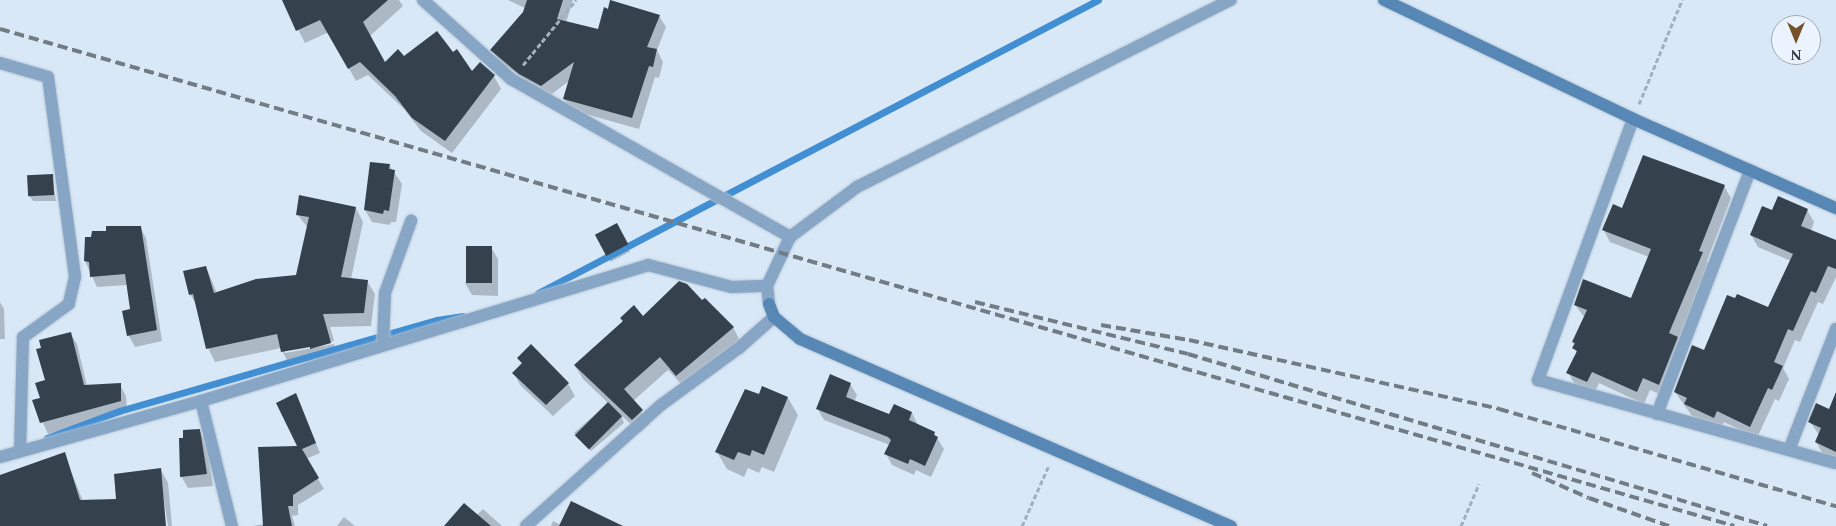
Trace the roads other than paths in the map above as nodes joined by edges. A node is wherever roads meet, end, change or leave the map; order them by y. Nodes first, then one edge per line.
1 (423, 0) edge
2 (1231, 0) edge
3 (1384, 0) edge
4 (0, 63) edge
5 (1633, 119) junction
6 (1750, 170) junction
7 (1836, 208) edge
8 (411, 221) dead end
9 (790, 237) junction
10 (767, 286) junction
11 (774, 317) junction
12 (1836, 329) edge
13 (383, 343) junction
14 (201, 401) junction
15 (1657, 414) junction
16 (1788, 450) junction
17 (20, 451) junction
18 (0, 457) edge
19 (1836, 463) edge
20 (232, 526) edge
21 (526, 526) edge
22 (1231, 526) edge

1 - 9 street
2 - 9 street
3 - 5 street
4 - 17 street
5 - 6 street
5 - 15 street
6 - 7 street
6 - 15 street
8 - 13 street
9 - 10 street
10 - 11 street
10 - 13 street
11 - 21 street
11 - 22 street
12 - 16 street
13 - 14 street
14 - 17 street
14 - 20 street
15 - 16 street
16 - 19 street
17 - 18 street

